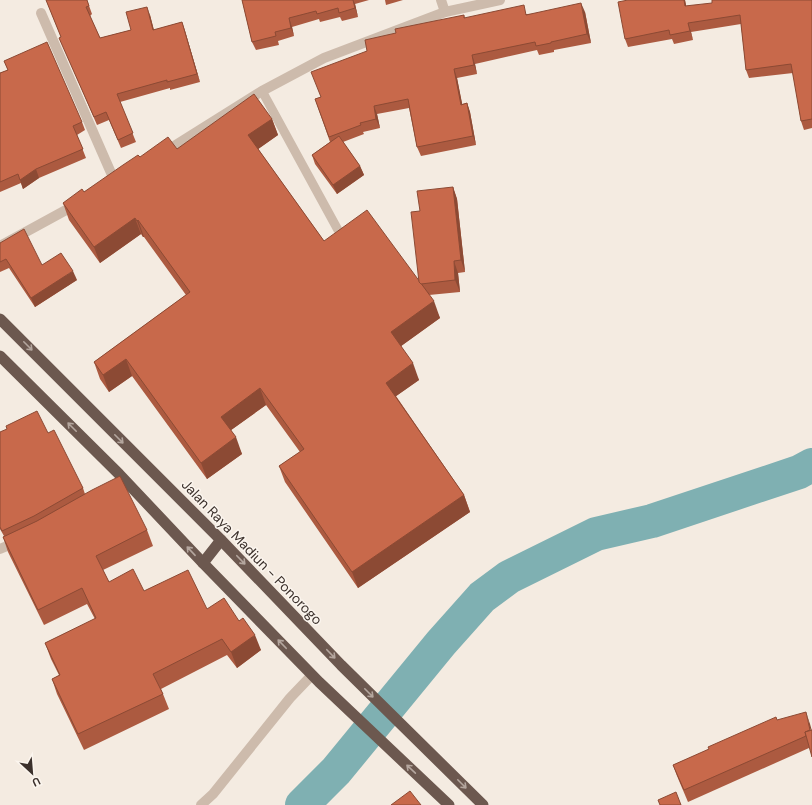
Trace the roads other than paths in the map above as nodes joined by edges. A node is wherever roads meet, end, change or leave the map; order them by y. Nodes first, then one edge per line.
1 (441, 0) edge
2 (500, 0) edge
3 (445, 12) junction
4 (41, 13) dead end
5 (262, 91) junction
6 (155, 158) edge
7 (115, 182) edge
8 (88, 198) edge
9 (338, 230) edge
10 (0, 246) edge
11 (0, 319) edge
12 (0, 356) edge
13 (119, 474) junction
14 (110, 484) edge
15 (27, 537) edge
16 (221, 540) junction
17 (0, 549) edge
18 (203, 563) junction
19 (316, 678) junction
20 (201, 805) edge
21 (449, 805) edge
22 (483, 805) edge

1 - 3 street
2 - 3 street
3 - 5 street
4 - 7 street
5 - 6 street
5 - 9 lane
8 - 10 street
11 -> 16 highway, Jalan Raya Madiun - Ponorogo
13 -> 12 highway
13 - 14 street
18 -> 13 highway
15 - 17 street
16 - 18 highway
16 -> 22 highway, Jalan Raya Madiun - Ponorogo
19 -> 18 highway
19 - 20 street
21 -> 19 highway

